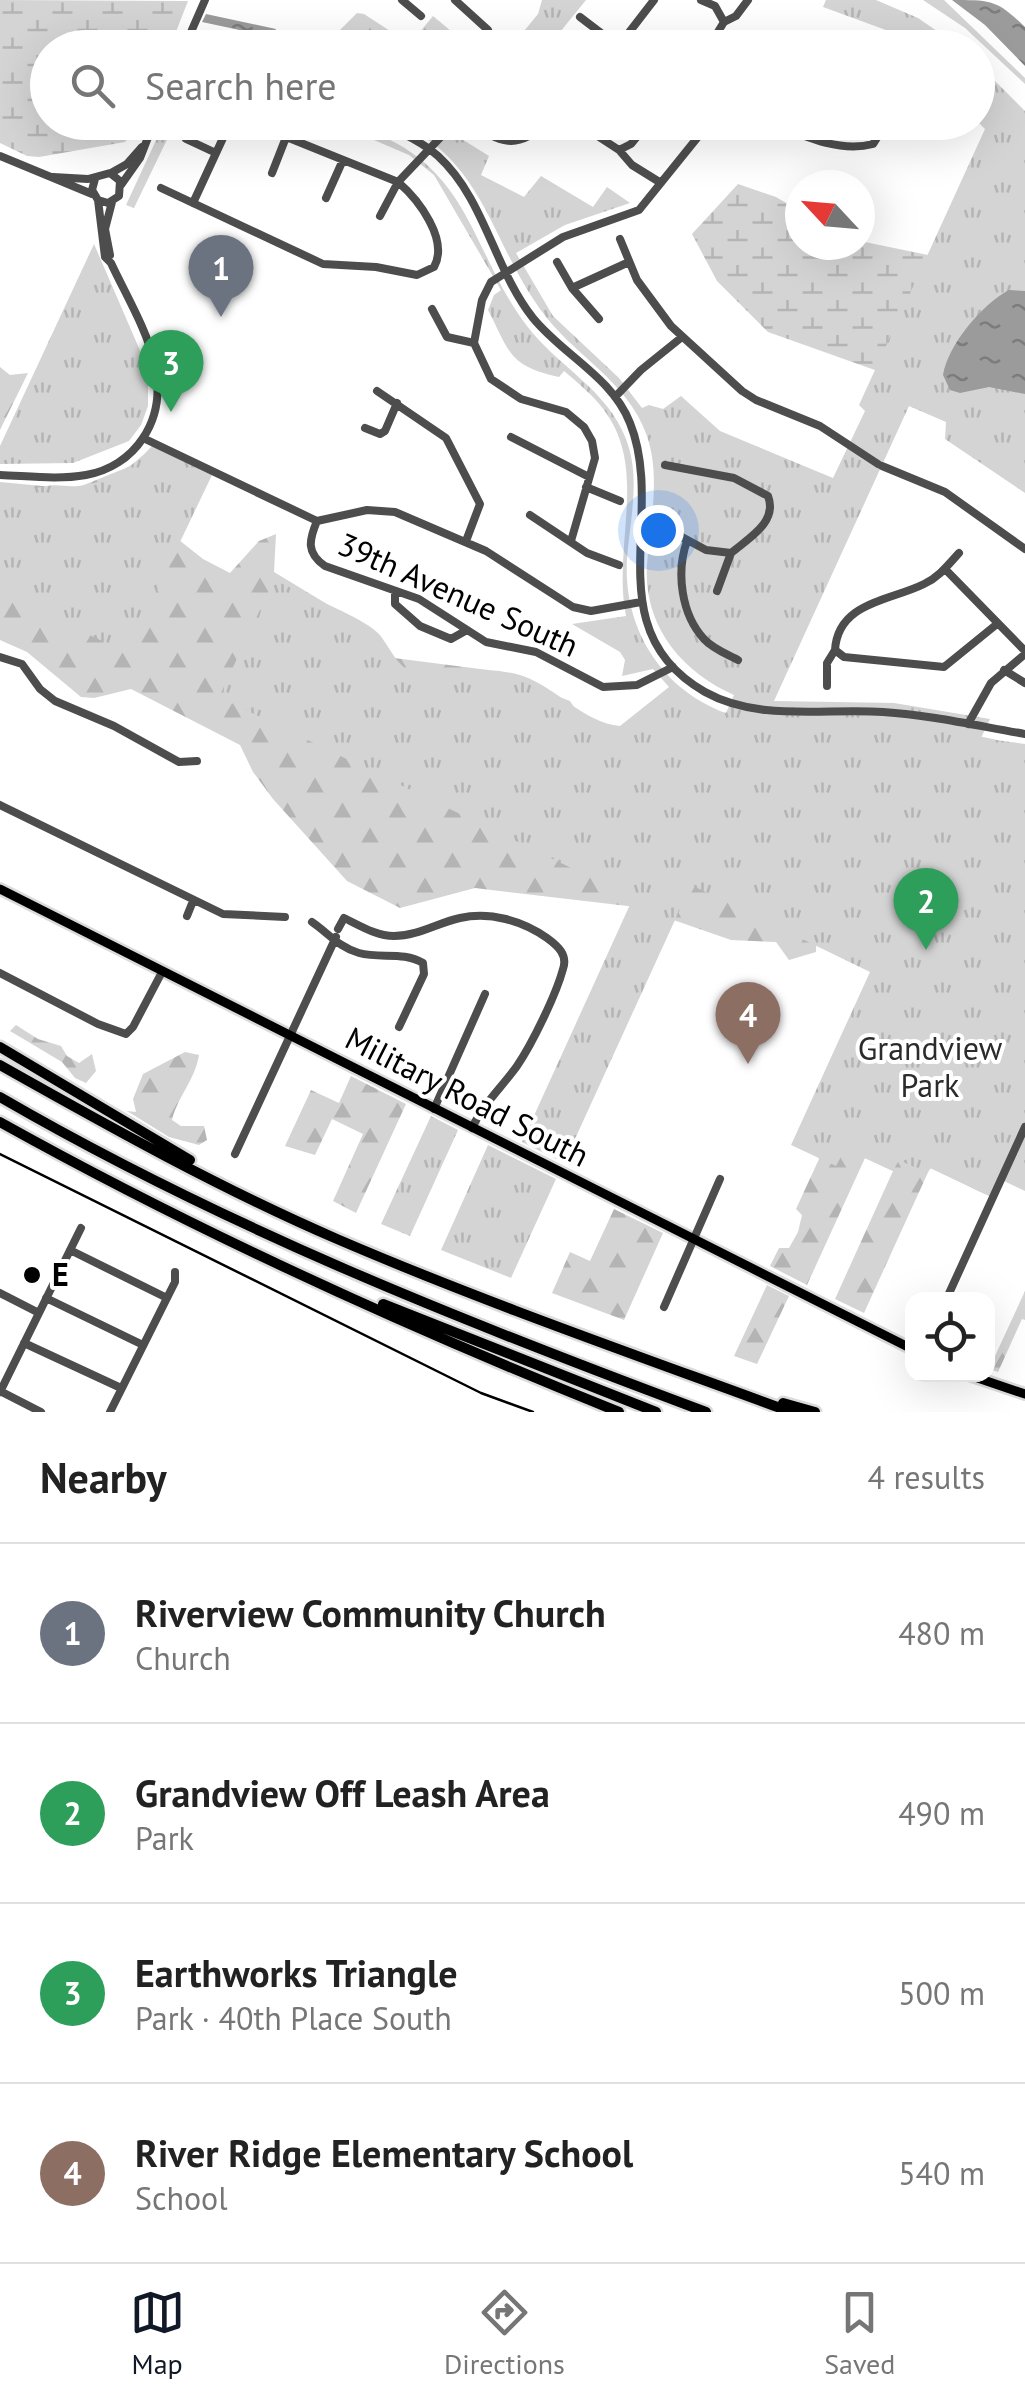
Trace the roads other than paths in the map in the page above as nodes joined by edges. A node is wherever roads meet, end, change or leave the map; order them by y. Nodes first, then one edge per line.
1 (206, 0) edge
2 (402, 0) edge
3 (420, 0) edge
4 (654, 0) edge
5 (701, 0) edge
6 (748, 0) edge
7 (462, 2) edge
8 (413, 8) junction
9 (422, 16) dead end
10 (580, 18) dead end
11 (724, 22) junction
12 (192, 30) edge
13 (488, 30) edge
14 (596, 30) edge
15 (631, 30) edge
16 (719, 30) edge
17 (146, 140) edge
18 (147, 140) edge
19 (190, 140) edge
20 (224, 140) edge
21 (285, 140) edge
22 (294, 140) edge
23 (412, 140) edge
24 (438, 140) edge
25 (604, 140) edge
26 (634, 140) edge
27 (696, 140) edge
28 (818, 140) edge
29 (876, 140) edge
30 (429, 149) junction
31 (619, 150) junction
32 (216, 153) junction
33 (0, 156) edge
34 (344, 160) junction
35 (110, 173) junction
36 (272, 173) dead end
37 (53, 177) junction
38 (94, 179) junction
39 (398, 182) junction
40 (661, 183) junction
41 (122, 184) junction
42 (161, 188) dead end
43 (95, 197) junction
44 (326, 198) dead end
45 (112, 202) junction
46 (193, 203) junction
47 (380, 216) dead end
48 (620, 239) dead end
49 (109, 259) junction
50 (557, 262) dead end
51 (629, 262) junction
52 (506, 272) junction
53 (572, 288) junction
54 (432, 309) dead end
55 (599, 319) dead end
56 (682, 337) junction
57 (474, 343) junction
58 (377, 391) dead end
59 (615, 397) junction
60 (397, 403) junction
61 (365, 428) dead end
62 (511, 436) dead end
63 (143, 438) junction
64 (665, 465) dead end
65 (0, 475) edge
66 (588, 482) junction
67 (620, 501) dead end
68 (530, 516) dead end
69 (642, 520) junction
70 (318, 522) junction
71 (684, 540) junction
72 (466, 541) junction
73 (571, 541) junction
74 (1025, 549) edge
75 (959, 552) dead end
76 (731, 553) junction
77 (620, 566) dead end
78 (944, 569) junction
79 (716, 591) dead end
80 (396, 592) junction
81 (641, 602) junction
82 (996, 624) junction
83 (468, 630) junction
84 (835, 650) junction
85 (1025, 652) edge
86 (0, 657) edge
87 (738, 660) dead end
88 (673, 667) junction
89 (1004, 670) junction
90 (1025, 683) edge
91 (827, 686) dead end
92 (968, 724) junction
93 (1025, 734) edge
94 (196, 761) dead end
95 (0, 805) edge
96 (0, 890) edge
97 (193, 901) junction
98 (186, 916) dead end
99 (284, 917) dead end
100 (312, 922) dead end
101 (337, 936) junction
102 (162, 972) junction
103 (0, 973) edge
104 (485, 994) dead end
105 (399, 1027) dead end
106 (292, 1036) junction
107 (0, 1048) edge
108 (0, 1064) edge
109 (0, 1097) edge
110 (434, 1109) junction
111 (0, 1122) edge
112 (1025, 1127) edge
113 (472, 1128) junction
114 (236, 1154) dead end
115 (720, 1179) dead end
116 (255, 1200) junction
117 (81, 1228) dead end
118 (695, 1240) junction
119 (70, 1250) junction
120 (250, 1251) junction
121 (175, 1272) dead end
122 (950, 1292) edge
123 (0, 1294) edge
124 (46, 1298) junction
125 (166, 1298) junction
126 (664, 1308) dead end
127 (39, 1313) junction
128 (24, 1342) junction
129 (905, 1345) edge
130 (143, 1346) junction
131 (700, 1379) junction
132 (990, 1382) edge
133 (122, 1388) junction
134 (0, 1392) edge
135 (1025, 1394) edge
136 (40, 1412) edge
137 (110, 1412) edge
138 (619, 1412) edge
139 (656, 1412) edge
140 (706, 1412) edge
141 (792, 1412) edge
142 (815, 1412) edge

1 - 12 street
2 - 8 street
3 - 8 street
4 - 15 street
5 - 11 street
6 - 11 street
7 - 13 street
8 - 9 street
10 - 14 street
11 - 16 street
17 - 35 street
18 - 41 street
19 - 32 street
20 - 32 street
21 - 36 street
22 - 34 street
23 - 30 street
24 - 30 street
25 - 31 street
26 - 31 street
27 - 40 street
28 - 29 street
30 - 39 street
30 - 52 street
31 - 40 street
32 - 46 street
33 - 37 street
34 - 39 street
34 - 44 street
35 - 38 street
35 - 41 street
37 - 38 street
37 - 43 street
38 - 43 street
39 - 46 street
39 - 47 street
40 - 52 street
41 - 45 street
42 - 46 street
43 - 45 street
43 - 49 street
45 - 49 street
48 - 51 street
49 - 63 street
50 - 53 street
51 - 53 street
51 - 56 street
52 - 57 street
52 - 59 street
53 - 55 street
54 - 57 street
56 - 59 street
56 - 74 street
57 - 66 street
58 - 60 street
59 - 69 street
60 - 61 street
60 - 72 street
62 - 66 street
63 - 65 street
63 - 70 street
64 - 76 street
66 - 67 street
66 - 73 street
68 - 73 street
69 - 71 street
69 - 81 street
70 - 72 street
70 - 80 street, 39th Avenue South
71 - 76 street
71 - 87 street
72 - 81 street
73 - 77 street
75 - 78 street
76 - 79 street
78 - 82 street
78 - 84 street
80 - 83 street, 39th Avenue South
80 - 83 street
81 - 88 street
82 - 84 street
82 - 85 street
83 - 88 street, 39th Avenue South
84 - 91 street
85 - 89 street
86 - 94 street
88 - 92 street
89 - 90 street
89 - 92 street
92 - 93 street
95 - 97 street
96 - 102 main road, Military Road South
97 - 98 street
97 - 99 street
100 - 101 street
101 - 105 street
101 - 106 street
101 - 113 street
102 - 103 street
102 - 106 main road, Military Road South
104 - 110 street
106 - 110 main road, Military Road South
106 - 114 street
107 - 116 highway
108 - 116 highway
109 - 140 highway
110 - 113 main road, Military Road South
111 - 120 highway
112 - 122 street
113 - 118 main road, Military Road South
115 - 118 street
116 - 131 highway
117 - 119 street
118 - 126 street
118 - 129 main road, Military Road South
119 - 124 street
119 - 125 street
120 - 138 highway
120 - 139 highway
121 - 125 street
123 - 127 street
124 - 127 street
124 - 130 street
125 - 130 street
127 - 128 street
128 - 133 street
128 - 134 street
130 - 133 street
131 - 141 highway
131 - 142 highway
132 - 135 main road
133 - 137 street
134 - 136 street

